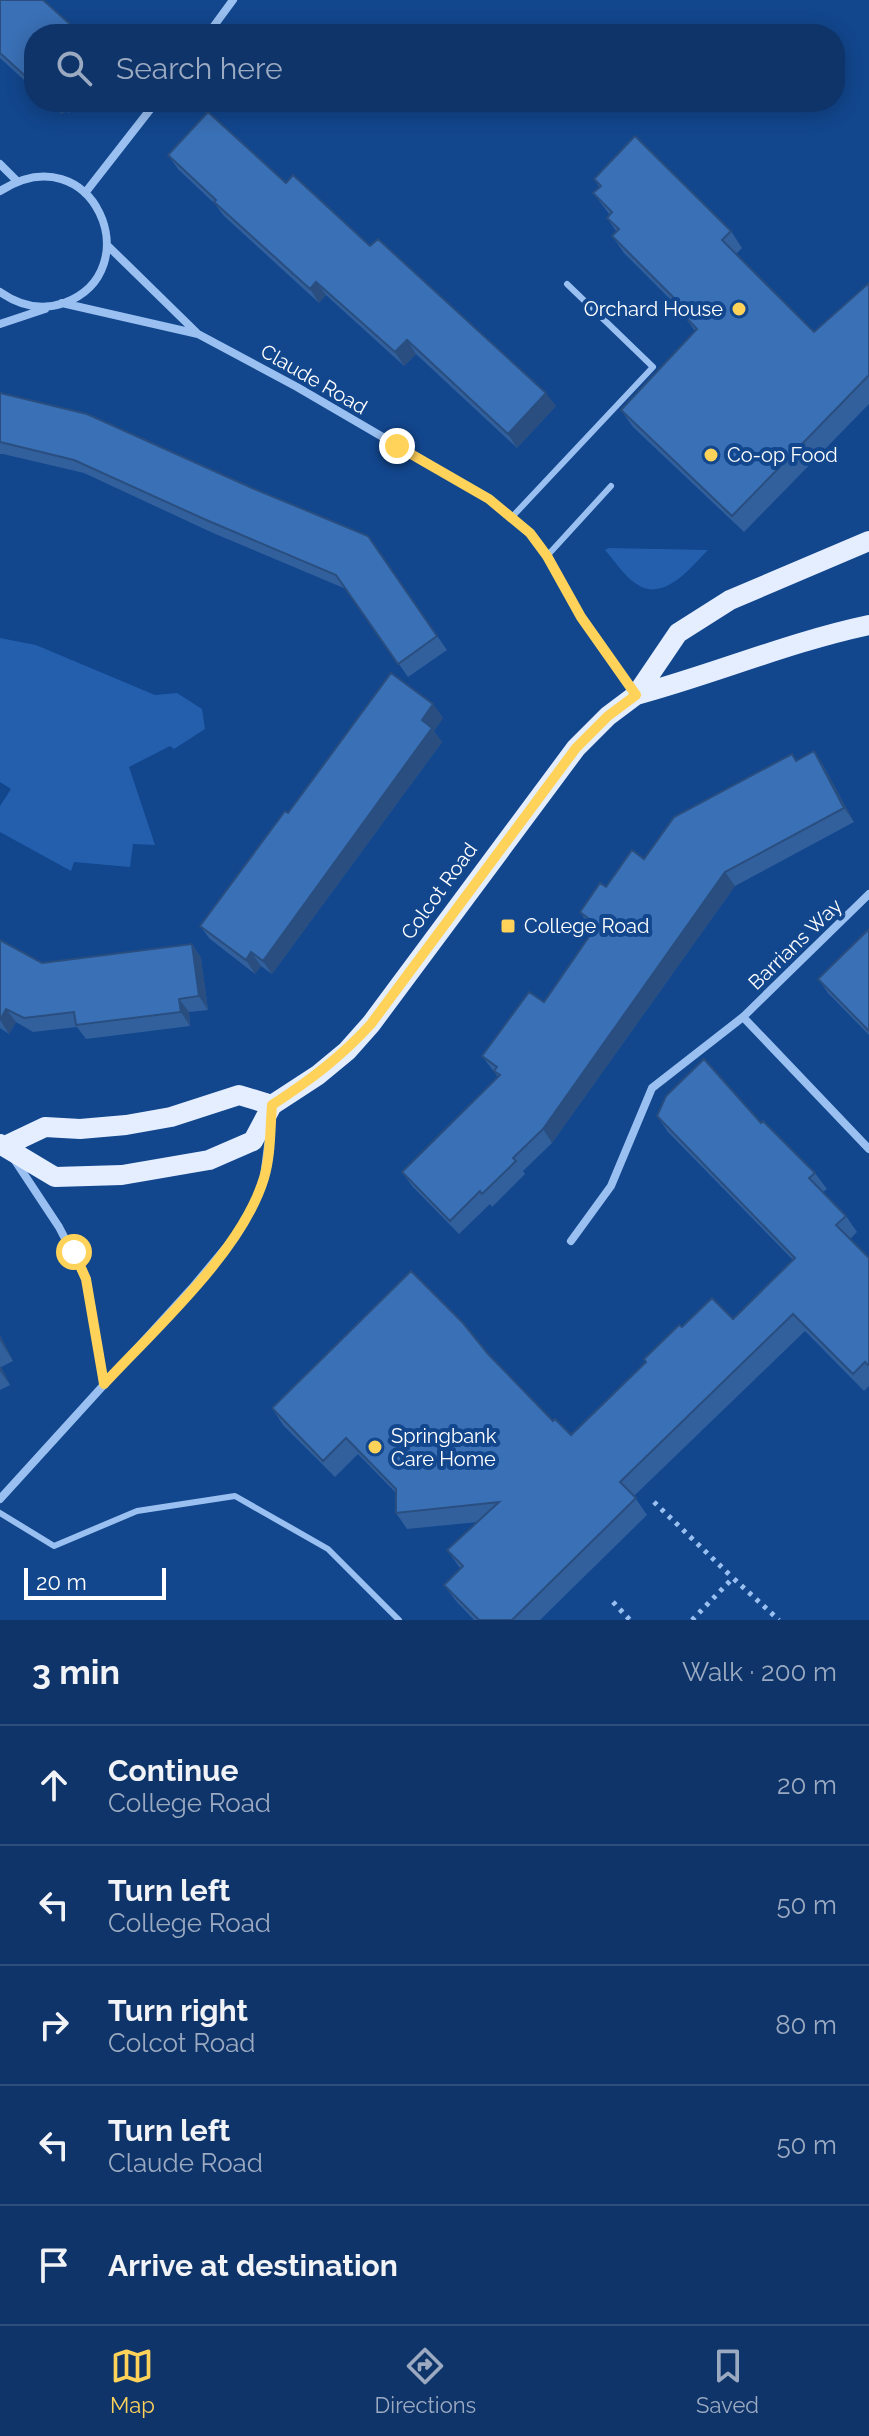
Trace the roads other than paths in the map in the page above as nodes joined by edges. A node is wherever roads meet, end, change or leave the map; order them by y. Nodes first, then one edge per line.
1 (233, 0) edge
2 (215, 24) edge
3 (148, 112) edge
4 (0, 164) edge
5 (16, 180) junction
6 (0, 191) edge
7 (85, 193) junction
8 (107, 245) junction
9 (567, 284) dead end
10 (0, 292) edge
11 (58, 305) junction
12 (0, 324) edge
13 (198, 334) junction
14 (611, 486) dead end
15 (512, 517) junction
16 (869, 541) edge
17 (547, 556) junction
18 (869, 625) edge
19 (636, 695) junction
20 (869, 894) edge
21 (743, 1017) junction
22 (272, 1105) junction
23 (3, 1145) edge
24 (869, 1149) edge
25 (571, 1241) dead end
26 (104, 1384) junction
27 (0, 1499) edge
28 (0, 1513) edge
29 (399, 1620) edge

1 - 2 street
3 - 7 street
4 - 5 street
5 - 6 street
5 - 7 street
7 - 8 street
8 - 11 street
8 - 13 street, Claude Road
9 - 15 lane
10 - 11 street, Claude Road
11 - 12 street
11 - 13 street, Claude Road
13 - 15 street, Claude Road
14 - 17 lane
15 - 17 street, Claude Road
16 - 19 main road, Colcot Road
17 - 19 street, Claude Road
18 - 19 main road, Colcot Road
19 - 22 main road, Colcot Road
20 - 21 street, Barrians Way
21 - 24 street, Barrians Way
21 - 25 street, Barrians Way
22 - 23 main road
22 - 23 main road
22 - 26 street
23 - 26 street
26 - 27 street
28 - 29 lane

